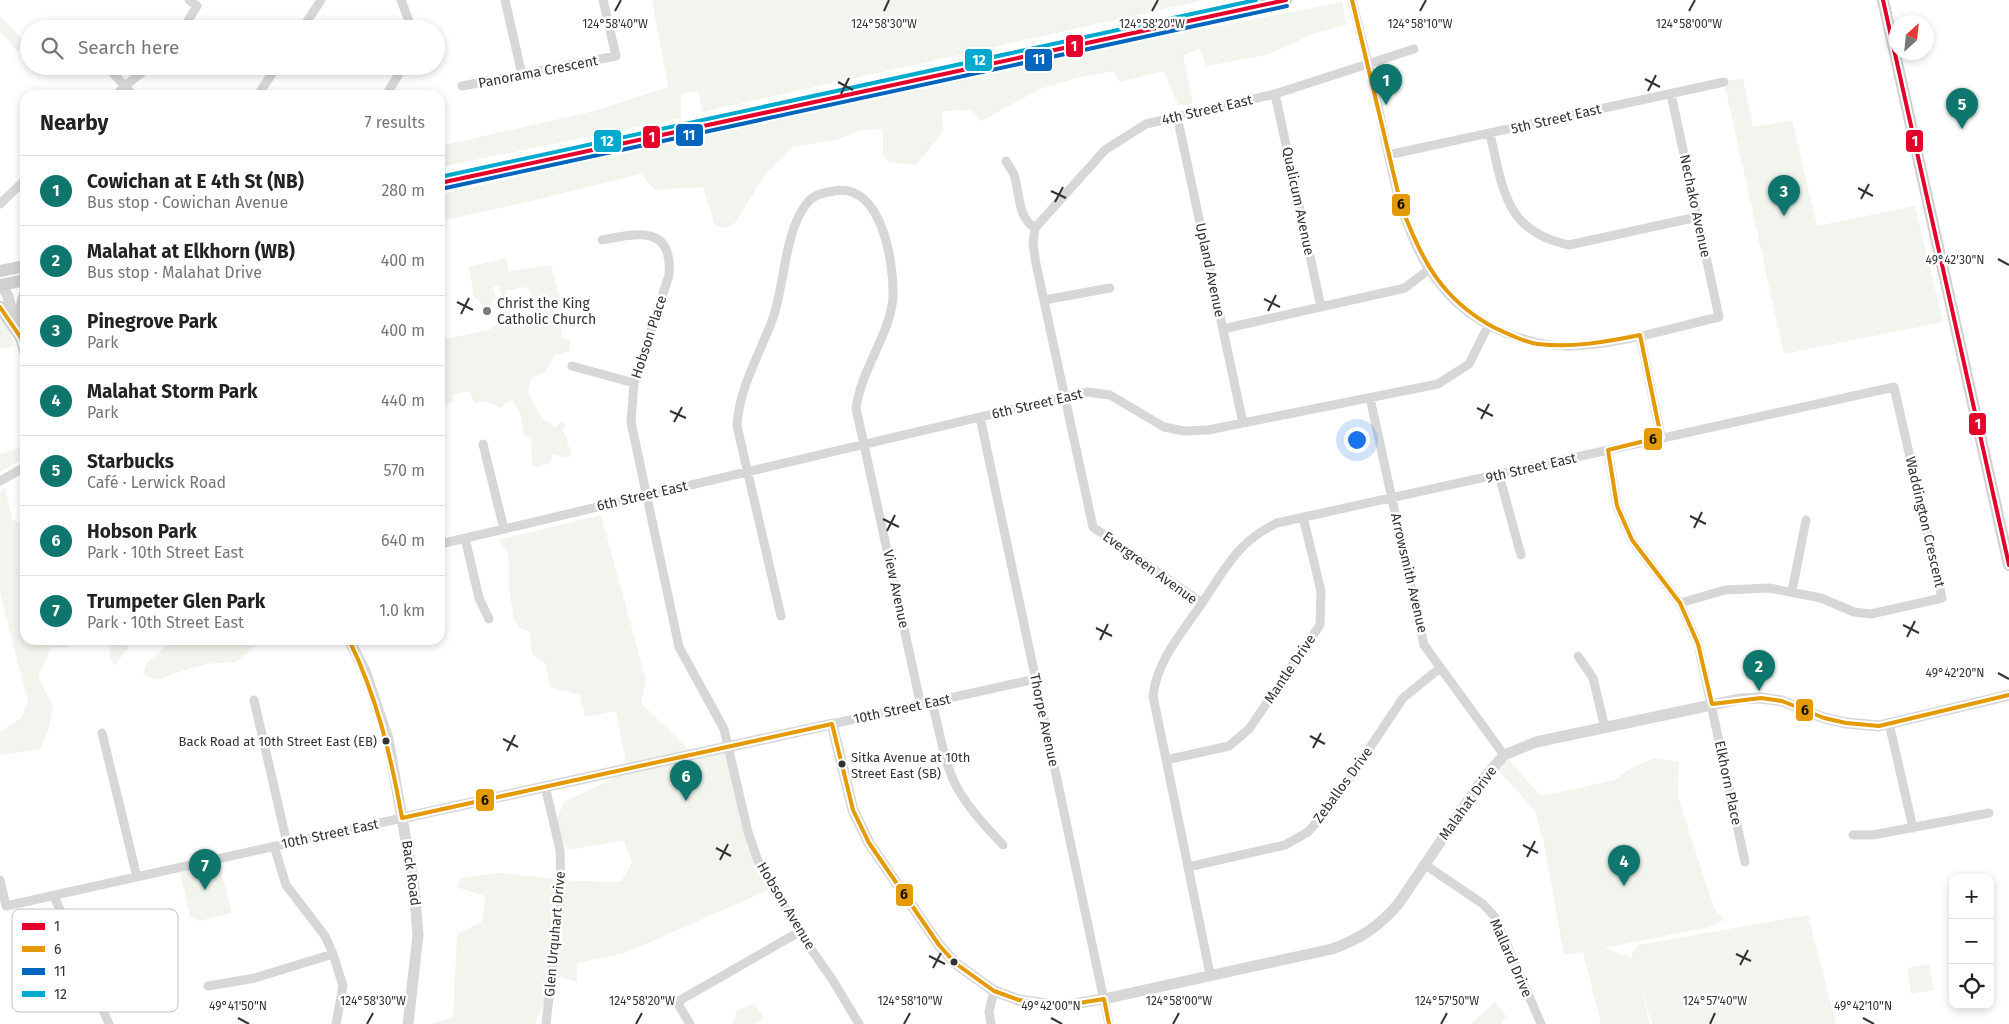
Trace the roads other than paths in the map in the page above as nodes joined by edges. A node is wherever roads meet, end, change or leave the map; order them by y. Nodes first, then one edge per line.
1 (189, 0) edge
2 (320, 0) edge
3 (401, 0) edge
4 (505, 0) edge
5 (603, 0) edge
6 (1286, 0) edge
7 (1352, 0) edge
8 (1883, 0) edge
9 (189, 20) edge
10 (308, 20) edge
11 (409, 20) edge
12 (1414, 49) dead end
13 (1368, 63) junction
14 (115, 75) edge
15 (139, 75) edge
16 (271, 75) edge
17 (398, 75) edge
18 (522, 75) junction
19 (1724, 82) dead end
20 (125, 86) junction
21 (462, 86) dead end
22 (121, 90) edge
23 (129, 90) edge
24 (261, 90) edge
25 (389, 90) edge
26 (1275, 94) junction
27 (1670, 94) junction
28 (1177, 116) junction
29 (1490, 134) junction
30 (1388, 155) junction
31 (1006, 161) dead end
32 (445, 182) edge
33 (20, 185) edge
34 (0, 204) edge
35 (1696, 217) junction
36 (1034, 228) junction
37 (602, 240) dead end
38 (20, 267) edge
39 (1428, 270) junction
40 (0, 271) edge
41 (20, 281) edge
42 (0, 285) edge
43 (1110, 288) dead end
44 (1044, 300) junction
45 (0, 307) edge
46 (1321, 307) junction
47 (1488, 326) junction
48 (1223, 330) junction
49 (20, 335) edge
50 (1640, 335) junction
51 (20, 337) edge
52 (572, 366) dead end
53 (634, 384) junction
54 (1894, 387) joint
55 (1064, 397) junction
56 (1370, 398) junction
57 (980, 417) junction
58 (1244, 423) junction
59 (1661, 437) junction
60 (484, 444) dead end
61 (864, 444) junction
62 (1608, 450) junction
63 (20, 470) edge
64 (748, 472) junction
65 (1499, 475) junction
66 (0, 481) edge
67 (648, 495) junction
68 (1392, 498) junction
69 (1303, 517) junction
70 (1806, 520) dead end
71 (504, 529) junction
72 (464, 538) junction
73 (445, 543) edge
74 (1520, 555) dead end
75 (2009, 565) edge
76 (1792, 591) junction
77 (1202, 603) junction
78 (1680, 603) junction
79 (781, 616) dead end
80 (489, 619) dead end
81 (352, 645) edge
82 (1578, 656) dead end
83 (1440, 668) junction
84 (1036, 679) junction
85 (2009, 695) edge
86 (254, 700) dead end
87 (932, 703) junction
88 (1712, 704) junction
89 (921, 706) junction
90 (1889, 723) junction
91 (832, 724) junction
92 (1605, 728) junction
93 (102, 733) dead end
94 (729, 746) junction
95 (1504, 755) junction
96 (1166, 760) junction
97 (545, 786) junction
98 (1989, 813) dead end
99 (402, 818) junction
100 (1913, 828) junction
101 (1853, 835) dead end
102 (287, 844) junction
103 (1003, 845) dead end
104 (274, 846) junction
105 (1745, 862) dead end
106 (1424, 864) junction
107 (1188, 867) junction
108 (136, 877) junction
109 (0, 880) edge
110 (54, 896) junction
111 (60, 909) edge
112 (799, 932) junction
113 (333, 954) junction
114 (1210, 974) junction
115 (208, 986) dead end
116 (994, 991) junction
117 (1104, 999) junction
118 (104, 1012) edge
119 (109, 1024) edge
120 (336, 1024) edge
121 (408, 1024) edge
122 (546, 1024) edge
123 (690, 1024) edge
124 (858, 1024) edge
125 (991, 1024) edge
126 (1109, 1024) edge
127 (1541, 1024) edge

1 - 9 street
2 - 10 street
3 - 11 street
4 - 18 street
5 - 18 street, Panorama Crescent
6 - 32 main road
7 - 13 street
8 - 75 main road
12 - 13 street, 4th Street East
13 - 26 street, 4th Street East
13 - 30 street
14 - 20 street
15 - 20 street
16 - 24 street
17 - 25 street
18 - 21 street, Panorama Crescent
19 - 27 street, 5th Street East
20 - 22 street
20 - 23 street
26 - 28 street, 4th Street East
26 - 46 street, Qualicum Avenue
27 - 29 street, 5th Street East
27 - 35 street, Nechako Avenue
28 - 36 street, 4th Street East
28 - 48 street, Upland Avenue
29 - 30 street, 5th Street East
29 - 35 street
30 - 39 street
31 - 36 street
33 - 34 street
35 - 50 street, Nechako Avenue
36 - 44 street, Evergreen Avenue
37 - 53 street, Hobson Place
38 - 40 main road
39 - 46 street
39 - 47 street
41 - 42 main road
42 - 49 street
43 - 44 street
44 - 55 street, Evergreen Avenue
45 - 51 main road
46 - 48 street
47 - 50 street
47 - 56 street, 6th Street East
48 - 58 street, Upland Avenue
50 - 59 street
52 - 53 street
53 - 67 street, Hobson Place
54 - 59 street, 9th Street East
54 - 76 street, Waddington Crescent
55 - 57 street, 6th Street East
55 - 58 street, 6th Street East
55 - 77 street, Evergreen Avenue
56 - 58 street, 6th Street East
56 - 68 street, Arrowsmith Avenue
57 - 61 street, 6th Street East
57 - 84 street, Thorpe Avenue
59 - 62 street, 9th Street East
60 - 71 street
61 - 64 street, 6th Street East
61 - 64 street, View Avenue
61 - 89 street, View Avenue
62 - 65 street, 9th Street East
62 - 78 street, Elkhorn Place
63 - 66 street
64 - 67 street, 6th Street East
64 - 79 street
65 - 68 street, 9th Street East
65 - 74 street
67 - 71 street, 6th Street East
67 - 94 street, Hobson Avenue
68 - 69 street, 9th Street East
68 - 83 street, Arrowsmith Avenue
69 - 77 street, 9th Street East
69 - 96 street, Mantle Drive
70 - 76 street
71 - 72 street, 6th Street East
72 - 73 street, 6th Street East
72 - 80 street
76 - 78 street, Waddington Crescent
77 - 96 street, Evergreen Avenue
78 - 88 street, Elkhorn Place
81 - 99 street, Back Road
82 - 92 street
83 - 95 street, Arrowsmith Avenue
83 - 107 street, Zeballos Drive
84 - 87 street, 10th Street East
84 - 117 street, Thorpe Avenue
85 - 90 street, Malahat Drive
86 - 102 street
87 - 89 street, 10th Street East
87 - 103 street
88 - 90 street, Malahat Drive
88 - 92 street, Malahat Drive
88 - 105 street, Elkhorn Place
89 - 91 street, 10th Street East
90 - 100 street
91 - 94 street, 10th Street East
91 - 116 street, Malahat Drive
92 - 95 street, Malahat Drive
93 - 108 street
94 - 97 street, 10th Street East
94 - 112 street, Hobson Avenue
95 - 106 street, Malahat Drive
96 - 107 street, Evergreen Avenue
97 - 99 street, 10th Street East
97 - 122 street, Glen Urquhart Drive
98 - 100 street
99 - 102 street, 10th Street East
99 - 121 street, Back Road
100 - 101 street
102 - 104 street, 10th Street East
104 - 108 street, 10th Street East
104 - 113 street
106 - 114 street, Malahat Drive
106 - 127 street, Mallard Drive
107 - 114 street, Evergreen Avenue
108 - 110 street, 10th Street East
109 - 110 street, 10th Street East
110 - 111 street
112 - 123 street
112 - 124 street, Hobson Avenue
113 - 115 street
113 - 120 street
114 - 117 street, Malahat Drive
116 - 117 street, Malahat Drive
116 - 125 street
117 - 126 street, Thorpe Avenue
118 - 119 street

